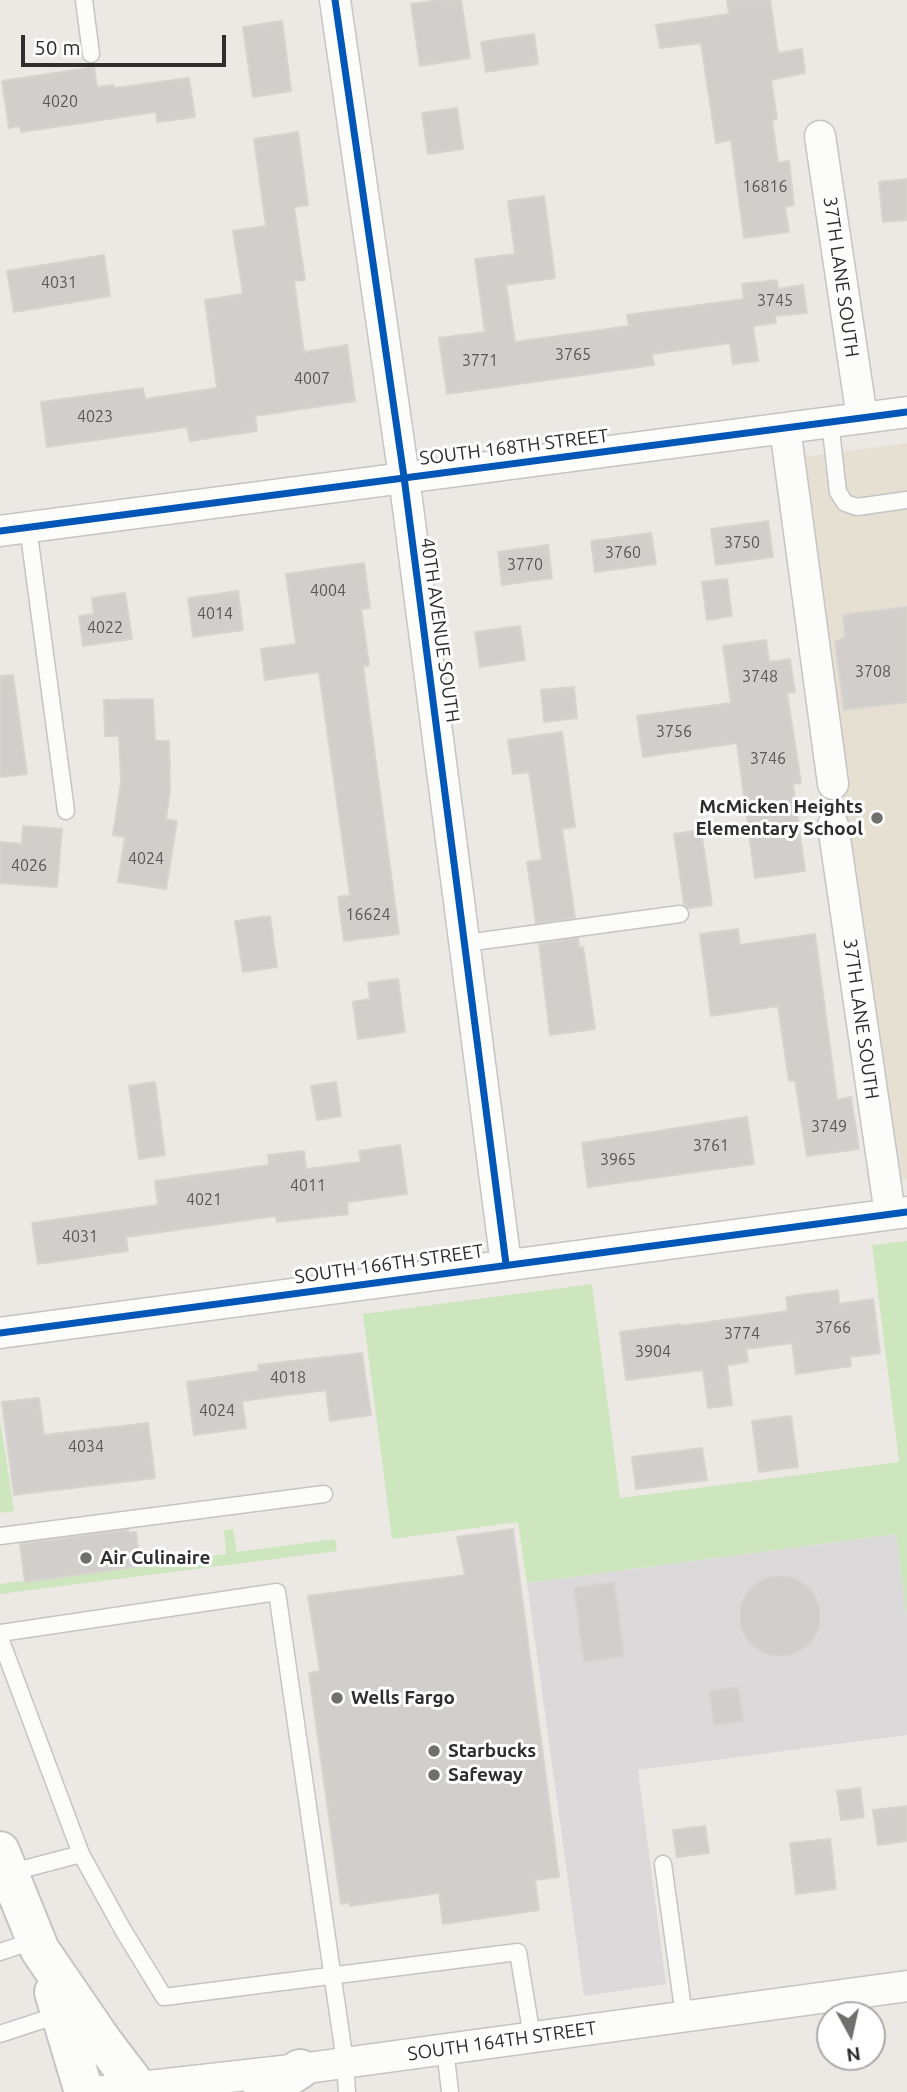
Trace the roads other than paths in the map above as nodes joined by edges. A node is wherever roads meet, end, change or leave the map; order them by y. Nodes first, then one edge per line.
1 (84, 0) edge
2 (335, 0) edge
3 (91, 54) dead end
4 (820, 136) dead end
5 (907, 412) edge
6 (862, 418) junction
7 (830, 422) junction
8 (785, 428) junction
9 (404, 477) junction
10 (907, 500) edge
11 (14, 529) edge
12 (833, 784) dead end
13 (66, 811) dead end
14 (833, 825) dead end
15 (680, 914) dead end
16 (466, 943) junction
17 (898, 1213) edge
18 (506, 1264) junction
19 (0, 1333) edge
20 (324, 1494) dead end
21 (0, 1535) edge
22 (0, 1635) edge
23 (80, 1854) junction
24 (5, 1862) edge
25 (663, 1864) dead end
26 (38, 1945) junction
27 (0, 1952) edge
28 (331, 1975) junction
29 (907, 1986) edge
30 (70, 2011) junction
31 (684, 2016) junction
32 (0, 2034) edge
33 (531, 2037) junction
34 (445, 2049) junction
35 (345, 2062) junction
36 (301, 2080) edge
37 (139, 2090) edge
38 (84, 2092) edge
39 (96, 2092) edge
40 (263, 2092) edge
41 (346, 2092) edge
42 (450, 2092) edge

1 - 3 lane
2 - 9 street, 40TH AVENUE SOUTH
4 - 6 street, 37TH LANE SOUTH
5 - 6 street, SOUTH 168TH STREET
6 - 7 street, SOUTH 168TH STREET
7 - 8 street, SOUTH 168TH STREET
7 - 10 lane
8 - 9 street, SOUTH 168TH STREET
8 - 12 street
9 - 11 street, SOUTH 168TH STREET
9 - 16 street, 40TH AVENUE SOUTH
11 - 13 lane
14 - 17 street, 37TH LANE SOUTH
15 - 16 lane
16 - 18 street, 40TH AVENUE SOUTH
17 - 18 street, SOUTH 166TH STREET
18 - 19 street, SOUTH 166TH STREET
20 - 21 lane
22 - 23 lane
22 - 28 lane
23 - 24 lane
23 - 28 lane
24 - 26 main road
25 - 31 lane
26 - 27 lane
26 - 30 main road
28 - 33 lane
28 - 35 lane
29 - 31 street, SOUTH 164TH STREET
30 - 32 lane
30 - 37 main road
30 - 38 main road
31 - 33 street, SOUTH 164TH STREET
33 - 34 street, SOUTH 164TH STREET
34 - 35 street, SOUTH 164TH STREET
34 - 42 lane
35 - 36 street, SOUTH 164TH STREET
35 - 41 lane
36 - 37 street, SOUTH 164TH STREET
36 - 40 main road
37 - 39 street, SOUTH 164TH STREET

